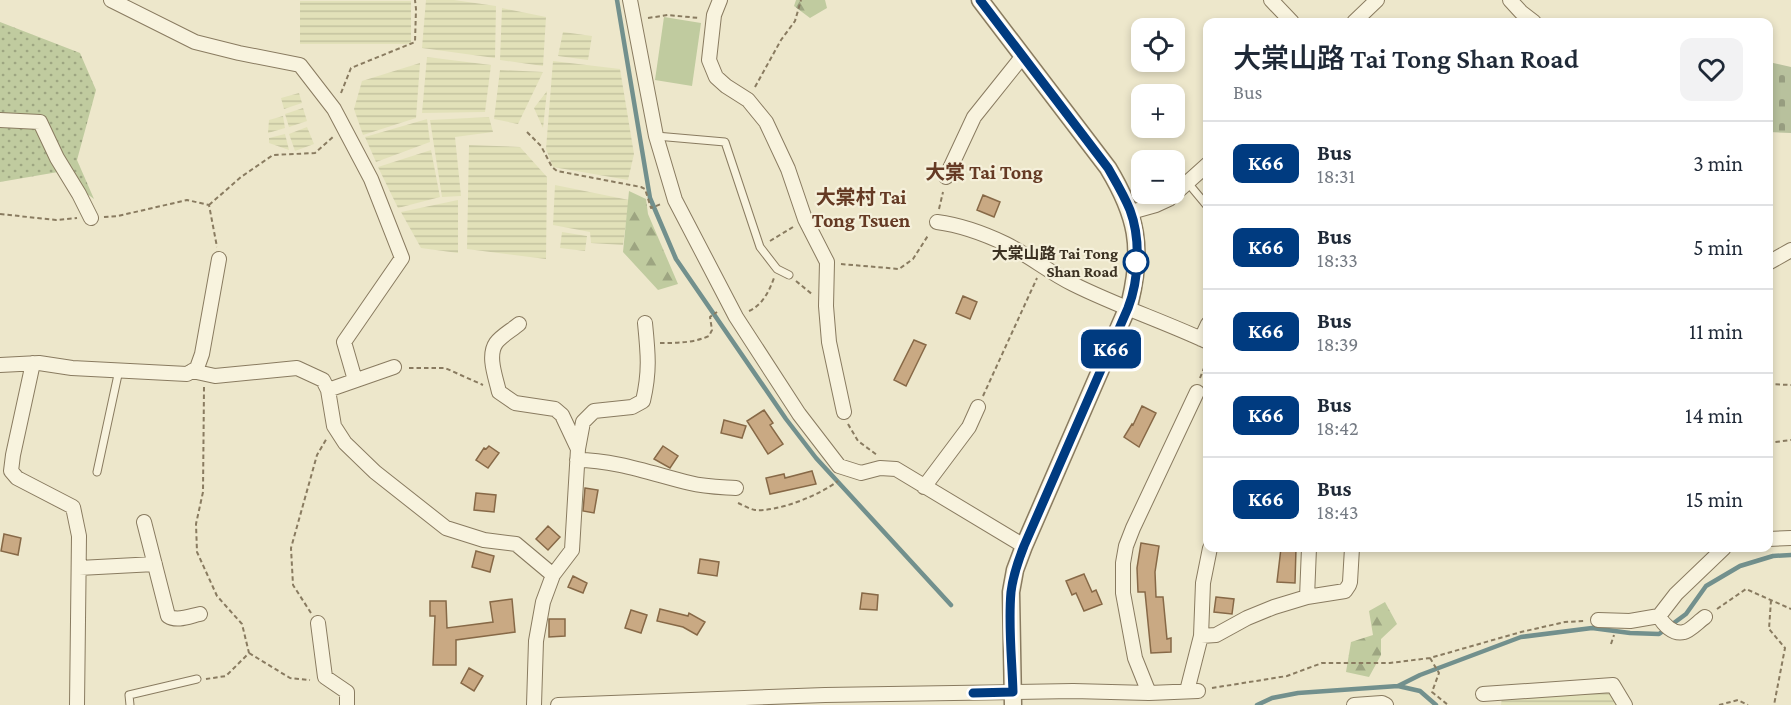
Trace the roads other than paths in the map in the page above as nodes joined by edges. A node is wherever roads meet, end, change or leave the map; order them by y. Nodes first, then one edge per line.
1 (111, 0) edge
2 (630, 0) edge
3 (720, 0) edge
4 (980, 0) edge
5 (1271, 0) edge
6 (1377, 0) edge
7 (1510, 0) edge
8 (1288, 18) edge
9 (1358, 18) edge
10 (1529, 18) edge
11 (1022, 57) junction
12 (0, 120) edge
13 (656, 136) junction
14 (1203, 169) edge
15 (946, 177) road end
16 (1188, 183) junction
17 (1203, 201) edge
18 (1131, 212) junction
19 (91, 218) road end
20 (937, 222) road end
21 (1791, 250) edge
22 (219, 259) road end
23 (1773, 259) edge
24 (789, 275) road end
25 (1128, 308) junction
26 (645, 323) dead end
27 (519, 324) dead end
28 (1203, 340) edge
29 (33, 363) junction
30 (0, 364) edge
31 (394, 367) road end
32 (119, 370) junction
33 (198, 372) junction
34 (355, 380) junction
35 (328, 390) junction
36 (1197, 392) road end
37 (978, 406) road end
38 (844, 412) road end
39 (577, 454) junction
40 (98, 472) dead end
41 (924, 487) junction
42 (732, 488) road end
43 (144, 522) dead end
44 (1791, 538) edge
45 (1773, 539) edge
46 (1024, 546) junction
47 (1209, 552) edge
48 (1309, 552) edge
49 (1352, 552) edge
50 (1720, 552) edge
51 (155, 564) junction
52 (79, 568) junction
53 (553, 575) junction
54 (1307, 597) junction
55 (200, 614) dead end
56 (1705, 617) road end
57 (1598, 620) road end
58 (1661, 620) junction
59 (318, 623) road end
60 (1201, 636) junction
61 (198, 680) road end
62 (1149, 693) junction
63 (1483, 694) dead end
64 (1013, 699) edge
65 (77, 705) edge
66 (130, 705) edge
67 (347, 705) edge
68 (534, 705) edge
69 (558, 705) edge
70 (1354, 705) edge
71 (1386, 705) edge
72 (1625, 705) edge

1 - 34 street
2 - 13 street
3 - 38 street
4 - 11 street
5 - 8 street
6 - 9 street
7 - 10 street
11 - 15 street
11 - 18 street
12 - 19 street
13 - 24 lane
13 - 41 street
14 - 16 street
16 - 17 lane
16 - 18 street
18 - 25 street
20 - 25 street
21 - 23 street
22 - 33 street
25 - 28 street
25 - 46 street
26 - 39 street
27 - 39 street
29 - 30 street
29 - 32 street
29 - 52 street
31 - 34 street
32 - 33 street
32 - 40 lane
33 - 35 street
34 - 35 street
35 - 53 street
36 - 62 street
37 - 41 street
39 - 42 street
39 - 53 street
41 - 46 street
43 - 51 street
44 - 45 street
46 - 64 street
47 - 60 street
48 - 54 street
49 - 54 street
50 - 58 street
51 - 52 street
51 - 55 street
52 - 65 street
53 - 68 street
54 - 60 street
56 - 58 street
57 - 58 street
59 - 67 street
60 - 62 street
61 - 66 lane
62 - 64 street
63 - 72 street
64 - 69 street
70 - 71 street

